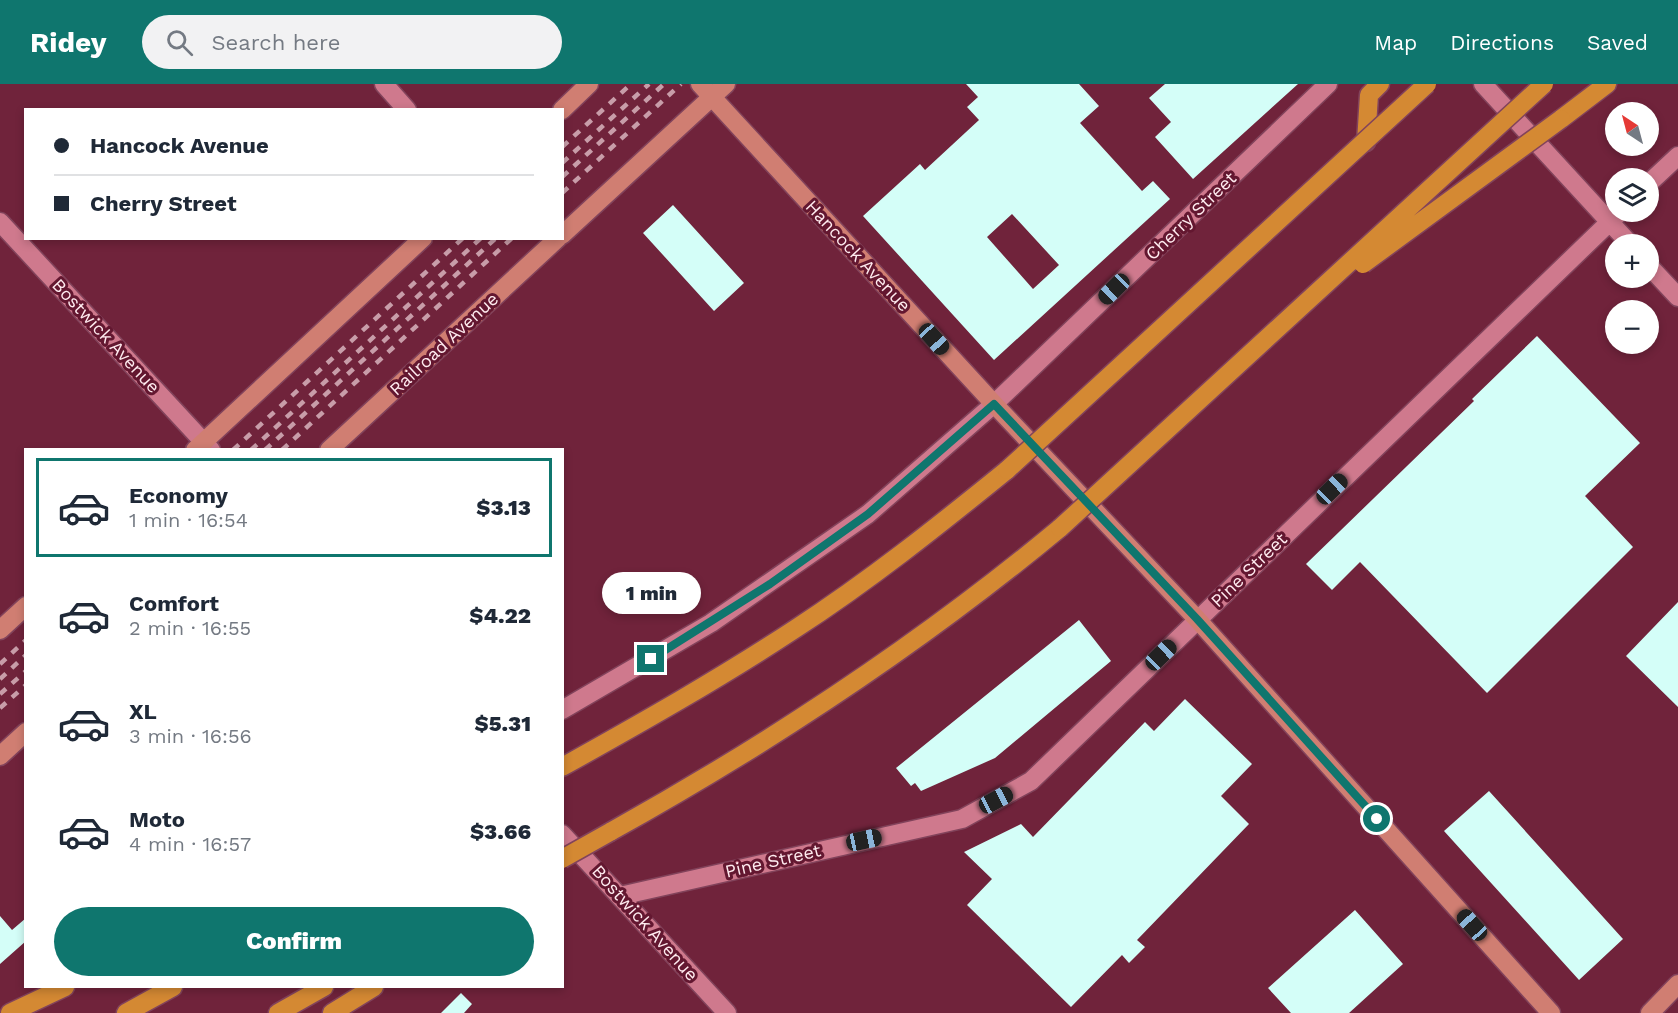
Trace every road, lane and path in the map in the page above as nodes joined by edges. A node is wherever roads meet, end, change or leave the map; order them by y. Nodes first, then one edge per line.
1 (384, 84) edge
2 (589, 84) edge
3 (726, 84) edge
4 (1328, 84) edge
5 (1380, 84) edge
6 (1427, 84) edge
7 (1483, 84) edge
8 (1544, 84) edge
9 (1606, 84) edge
10 (706, 91) edge
11 (406, 108) edge
12 (563, 108) edge
13 (1366, 142) junction
14 (1678, 156) edge
15 (1659, 174) edge
16 (1605, 207) edge
17 (0, 222) edge
18 (1610, 222) edge
19 (564, 233) edge
20 (421, 240) edge
21 (556, 240) edge
22 (1659, 277) edge
23 (1678, 297) edge
24 (1306, 305) junction
25 (994, 404) junction
26 (203, 447) edge
27 (331, 448) edge
28 (24, 608) edge
29 (1197, 619) junction
30 (0, 630) edge
31 (564, 709) edge
32 (24, 734) edge
33 (0, 756) edge
34 (564, 766) edge
35 (564, 836) edge
36 (564, 858) edge
37 (620, 896) junction
38 (1678, 984) edge
39 (63, 988) edge
40 (170, 988) edge
41 (322, 988) edge
42 (372, 988) edge
43 (10, 1013) edge
44 (126, 1013) edge
45 (278, 1013) edge
46 (332, 1013) edge
47 (726, 1013) edge
48 (1551, 1013) edge
49 (1650, 1013) edge

1 - 11 street
2 - 12 street
3 - 10 street
4 - 25 street, Cherry Street
5 - 13 highway
6 - 13 highway, bridge
7 - 16 street
8 - 24 highway, bridge
9 - 24 highway, bridge
10 - 19 street
10 - 25 street, Hancock Avenue
13 - 34 highway, bridge
14 - 15 street
17 - 26 street, Bostwick Avenue
18 - 29 street, Pine Street
20 - 26 street
21 - 27 street, Railroad Avenue
22 - 23 street
24 - 36 highway, bridge
25 - 29 street, Hancock Avenue
25 - 31 street, Cherry Street
28 - 30 street
29 - 37 street, Pine Street
29 - 48 street, Hancock Avenue
32 - 33 street
35 - 37 street, Bostwick Avenue
37 - 47 street, Bostwick Avenue
38 - 49 street
39 - 43 highway
40 - 44 highway
41 - 45 highway
42 - 46 highway

